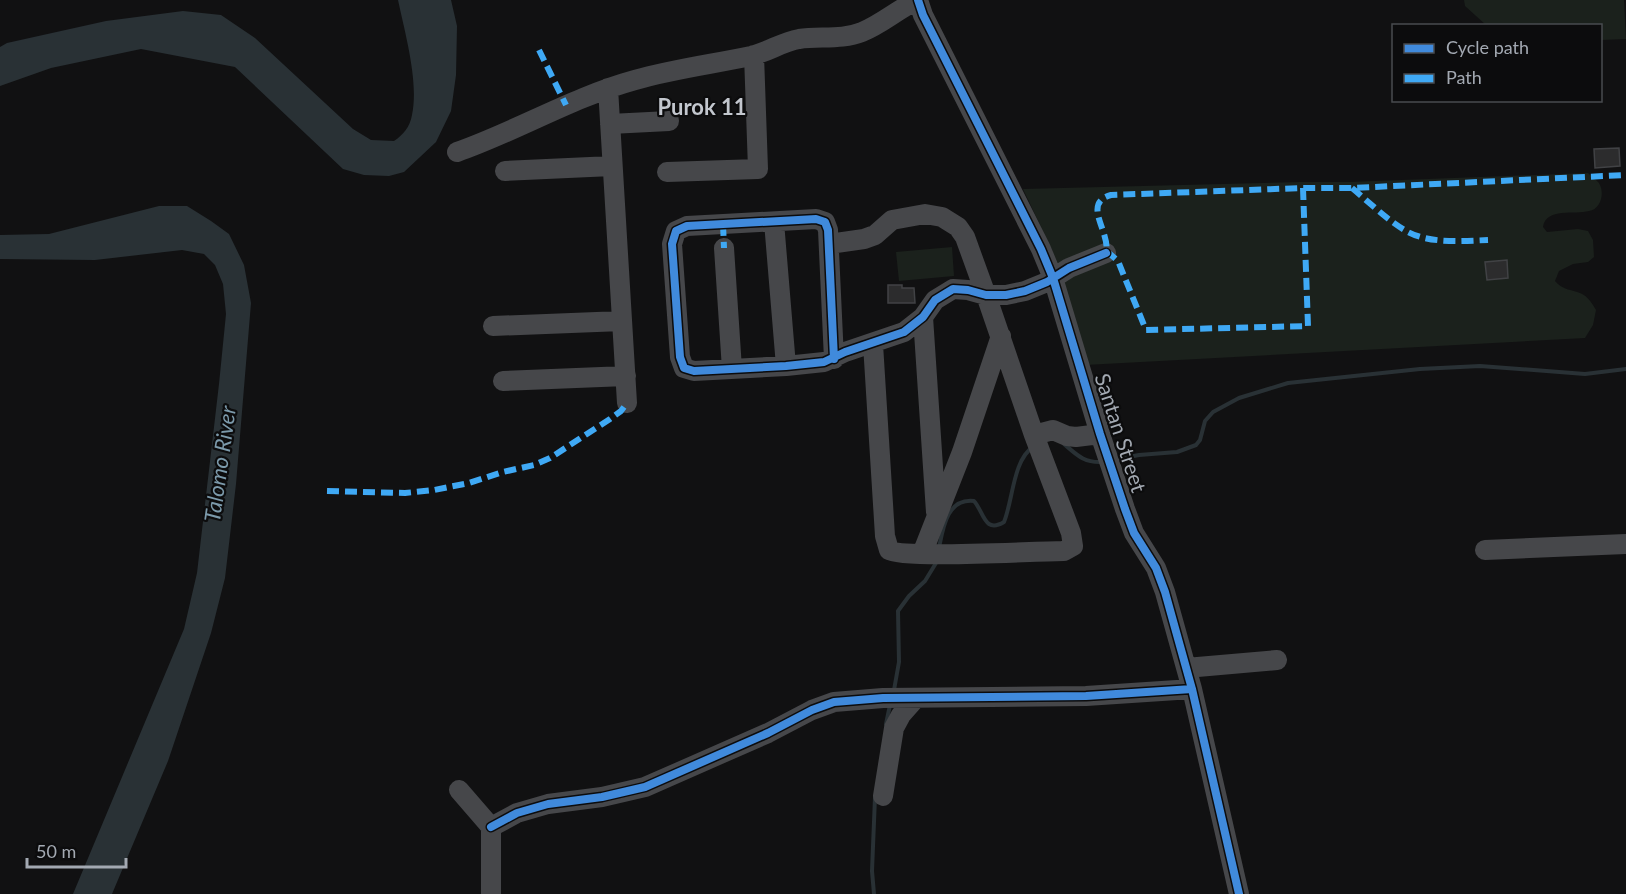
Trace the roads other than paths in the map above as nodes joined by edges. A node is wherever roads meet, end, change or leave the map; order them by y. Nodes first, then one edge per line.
1 (918, 0) edge
2 (754, 55) junction
3 (608, 88) junction
4 (669, 121) dead end
5 (610, 124) junction
6 (457, 152) dead end
7 (612, 166) junction
8 (505, 171) dead end
9 (667, 172) dead end
10 (774, 222) junction
11 (829, 244) junction
12 (724, 248) dead end
13 (1106, 253) dead end
14 (1053, 278) junction
15 (986, 295) junction
16 (923, 317) junction
17 (622, 321) junction
18 (493, 326) dead end
19 (1001, 336) junction
20 (873, 344) junction
21 (834, 358) junction
22 (786, 366) junction
23 (732, 369) junction
24 (626, 376) junction
25 (503, 381) dead end
26 (627, 403) dead end
27 (1100, 434) junction
28 (1034, 435) junction
29 (936, 520) junction
30 (1626, 544) edge
31 (1485, 550) dead end
32 (922, 554) junction
33 (1277, 660) dead end
34 (1186, 668) junction
35 (1192, 688) junction
36 (916, 698) junction
37 (459, 790) dead end
38 (883, 796) dead end
39 (491, 827) junction
40 (491, 894) edge
41 (1239, 894) edge

1 - 2 street
1 - 14 street, Santan Street
2 - 3 street
2 - 9 street
3 - 5 street
3 - 6 street
4 - 5 street
5 - 7 street
7 - 8 street
7 - 17 street
10 - 11 street
10 - 22 street
10 - 23 street
11 - 15 street
11 - 21 street
12 - 23 street
13 - 14 street
14 - 15 street
14 - 27 street, Santan Street
15 - 16 street
15 - 19 street
16 - 20 street
16 - 29 street
17 - 18 street
17 - 24 street
19 - 28 street
19 - 29 street
20 - 21 street
20 - 32 street
21 - 22 street
22 - 23 street
24 - 25 street
24 - 26 street
27 - 28 street
27 - 34 street, Santan Street
28 - 32 street
29 - 32 street
30 - 31 street
33 - 34 street
34 - 35 street, Santan Street
35 - 36 street
35 - 41 street, Santan Street
36 - 38 street
36 - 39 street
37 - 39 street
39 - 40 street

